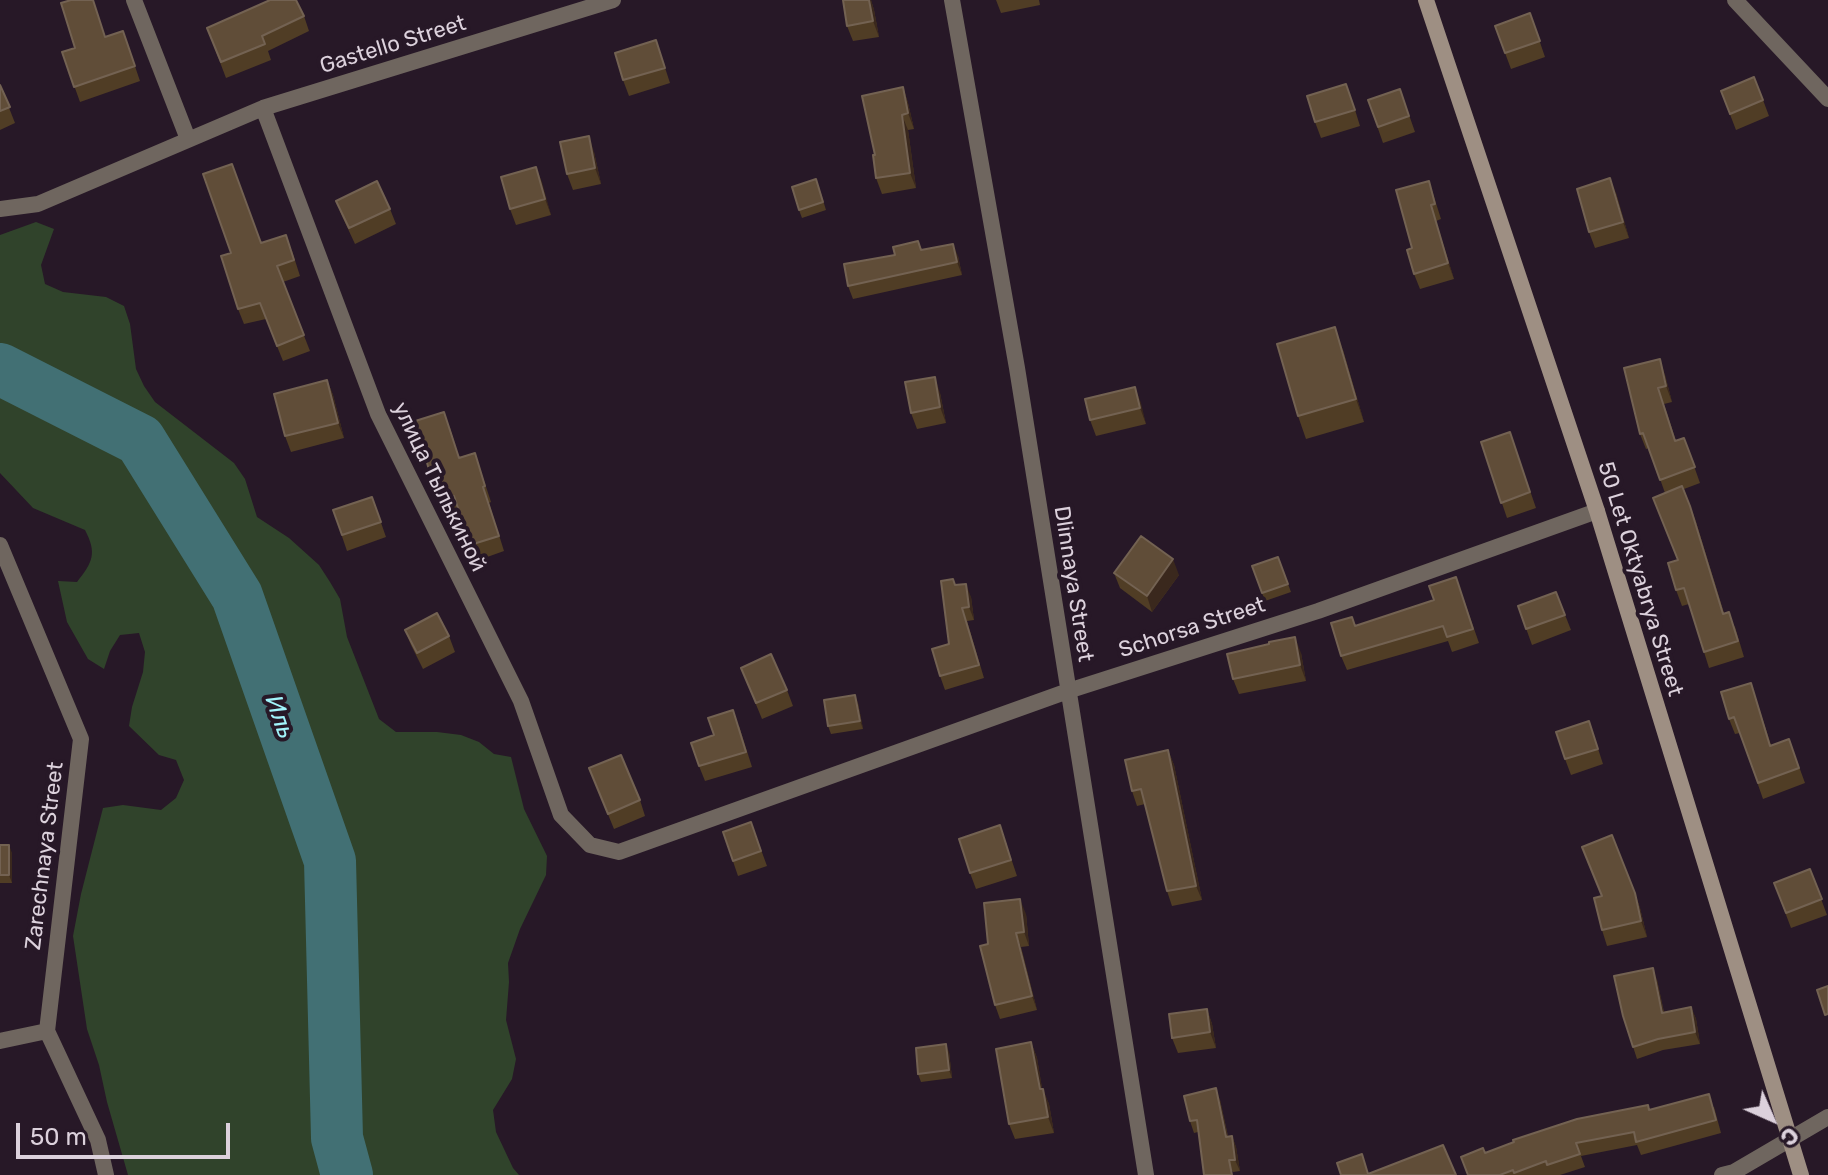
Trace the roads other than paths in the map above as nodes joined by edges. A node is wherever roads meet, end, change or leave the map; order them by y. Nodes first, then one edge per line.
1 (134, 0) edge
2 (613, 0) edge
3 (952, 0) edge
4 (1426, 0) edge
5 (1735, 0) edge
6 (1828, 99) edge
7 (263, 108) junction
8 (188, 139) junction
9 (0, 209) edge
10 (1597, 511) junction
11 (0, 545) edge
12 (1068, 691) junction
13 (619, 852) joint
14 (47, 1031) junction
15 (0, 1041) edge
16 (1828, 1117) edge
17 (1789, 1139) junction
18 (106, 1175) edge
19 (1146, 1175) edge
20 (1722, 1175) edge
21 (1801, 1175) edge

1 - 8 street
2 - 7 street, Gastello Street
3 - 12 street, Dlinnaya Street
4 - 10 street, 50 Let Oktyabrya Street
5 - 6 street
7 - 8 street, Gastello Street
7 - 13 street, улица Тылькиной
8 - 9 street, Gastello Street
10 - 12 street, Schorsa Street
10 - 17 street, 50 Let Oktyabrya Street
11 - 14 street, Zarechnaya Street
12 - 13 street, Schorsa Street
12 - 19 street, Dlinnaya Street
14 - 15 street
14 - 18 street
16 - 17 street
17 - 20 street
17 - 21 street, 50 Let Oktyabrya Street

